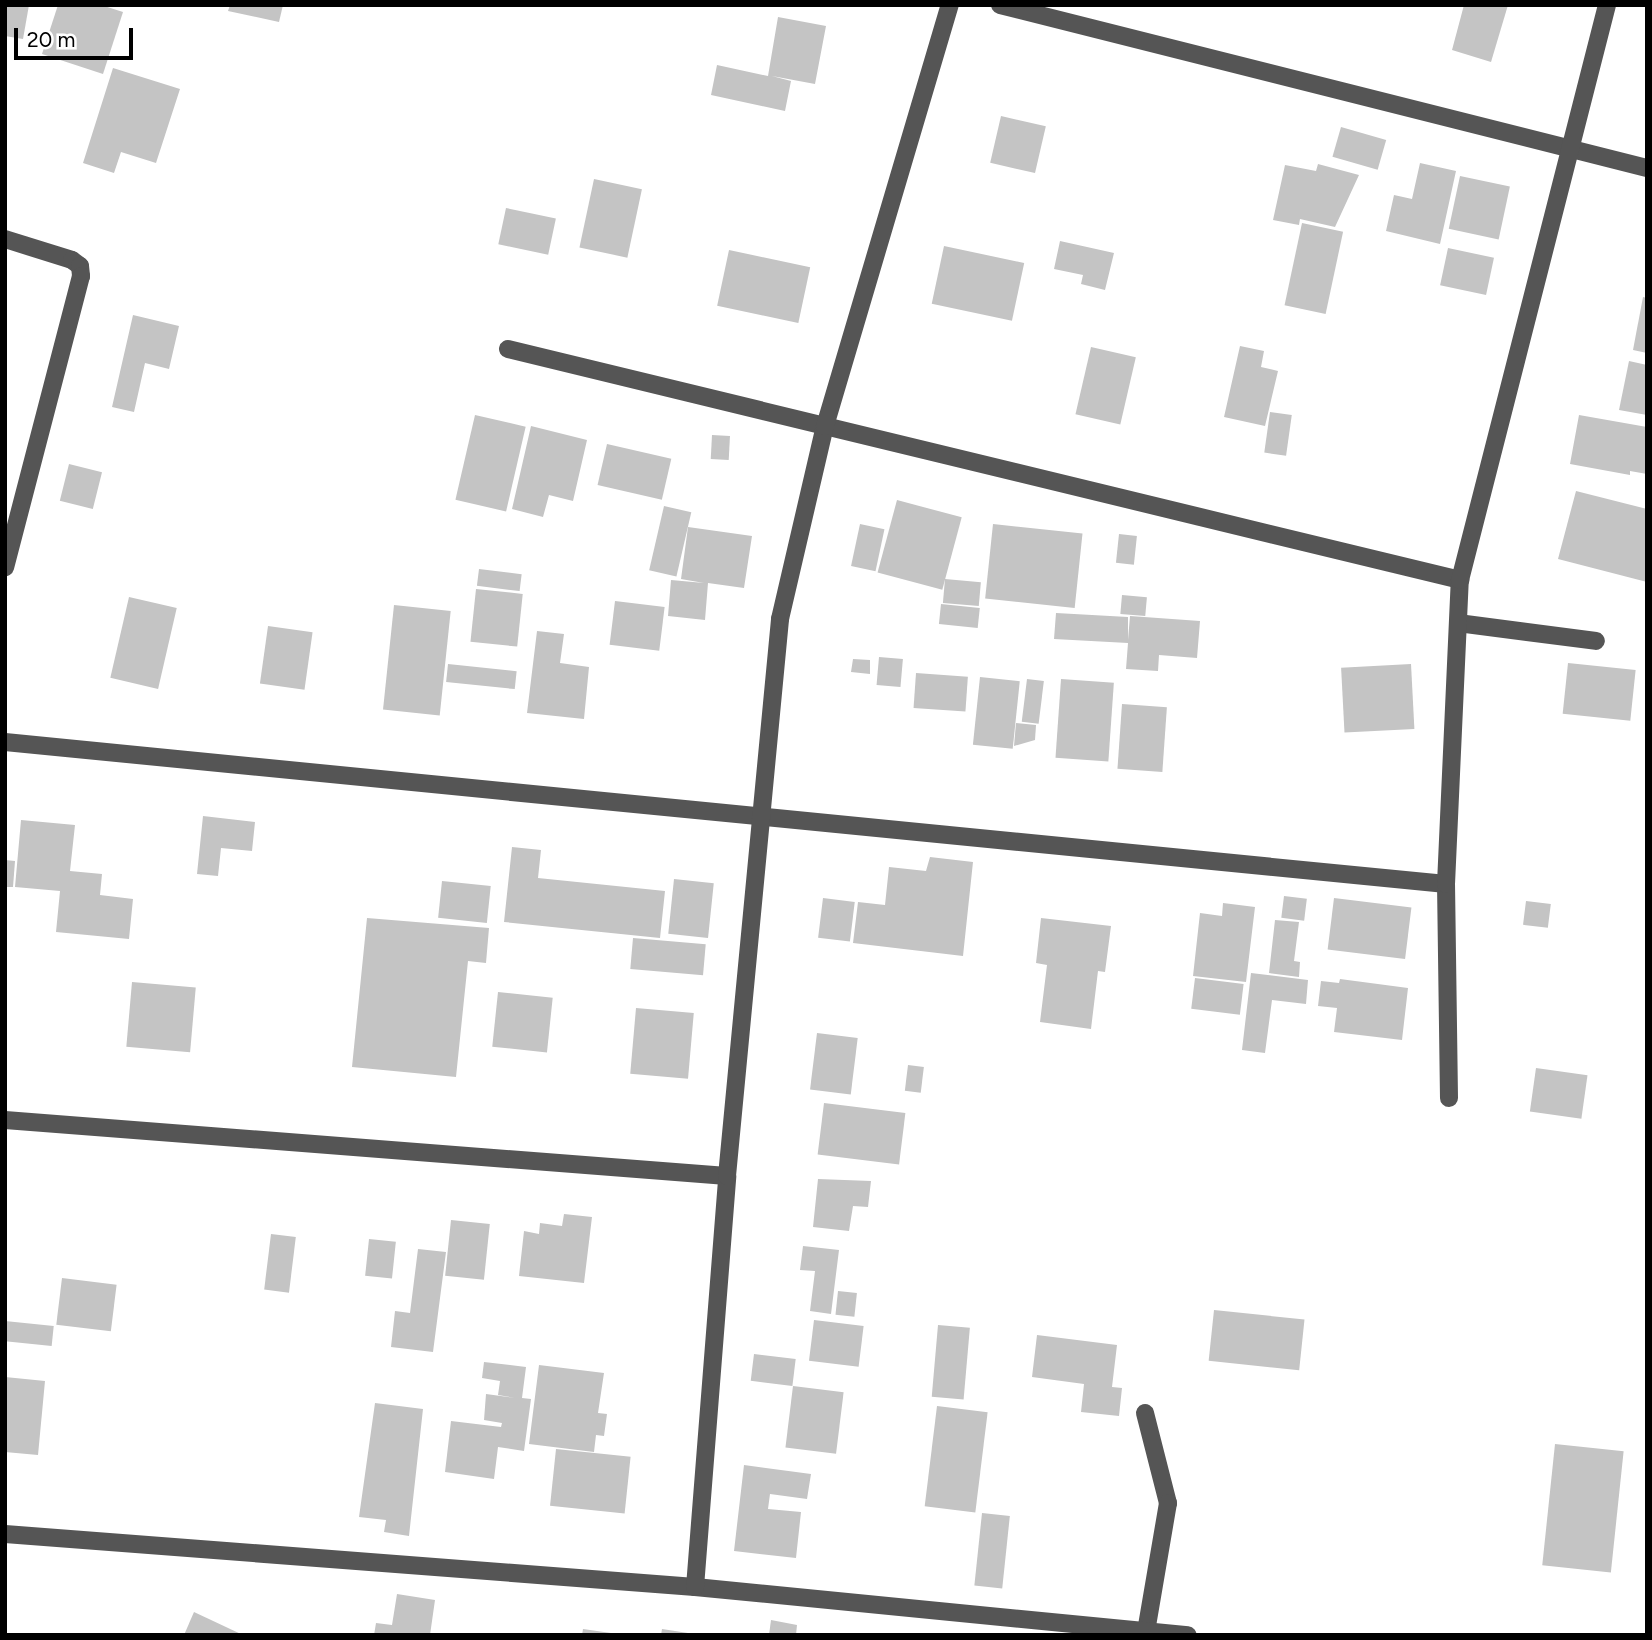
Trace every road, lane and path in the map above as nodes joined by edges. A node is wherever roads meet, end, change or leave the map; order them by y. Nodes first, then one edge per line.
1 (950, 5) edge
2 (1000, 5) edge
3 (1607, 5) edge
4 (1570, 149) junction
5 (1647, 168) edge
6 (5, 239) edge
7 (508, 349) dead end
8 (825, 426) junction
9 (5, 568) edge
10 (1460, 580) junction
11 (1458, 623) junction
12 (1596, 641) dead end
13 (5, 741) edge
14 (761, 816) junction
15 (1446, 884) junction
16 (1449, 1098) dead end
17 (5, 1120) edge
18 (727, 1176) junction
19 (1146, 1413) dead end
20 (5, 1534) edge
21 (695, 1587) junction
22 (1146, 1632) junction
23 (1188, 1635) edge

1 - 8 street
2 - 4 street
3 - 4 street
4 - 5 street
4 - 10 street
6 - 9 street
7 - 8 street
8 - 10 street
8 - 14 street
10 - 11 street
11 - 12 street
11 - 15 street
13 - 14 street
14 - 15 street
14 - 18 street
15 - 16 street
17 - 18 street
18 - 21 street
19 - 22 street
20 - 21 street
21 - 22 street
22 - 23 street

